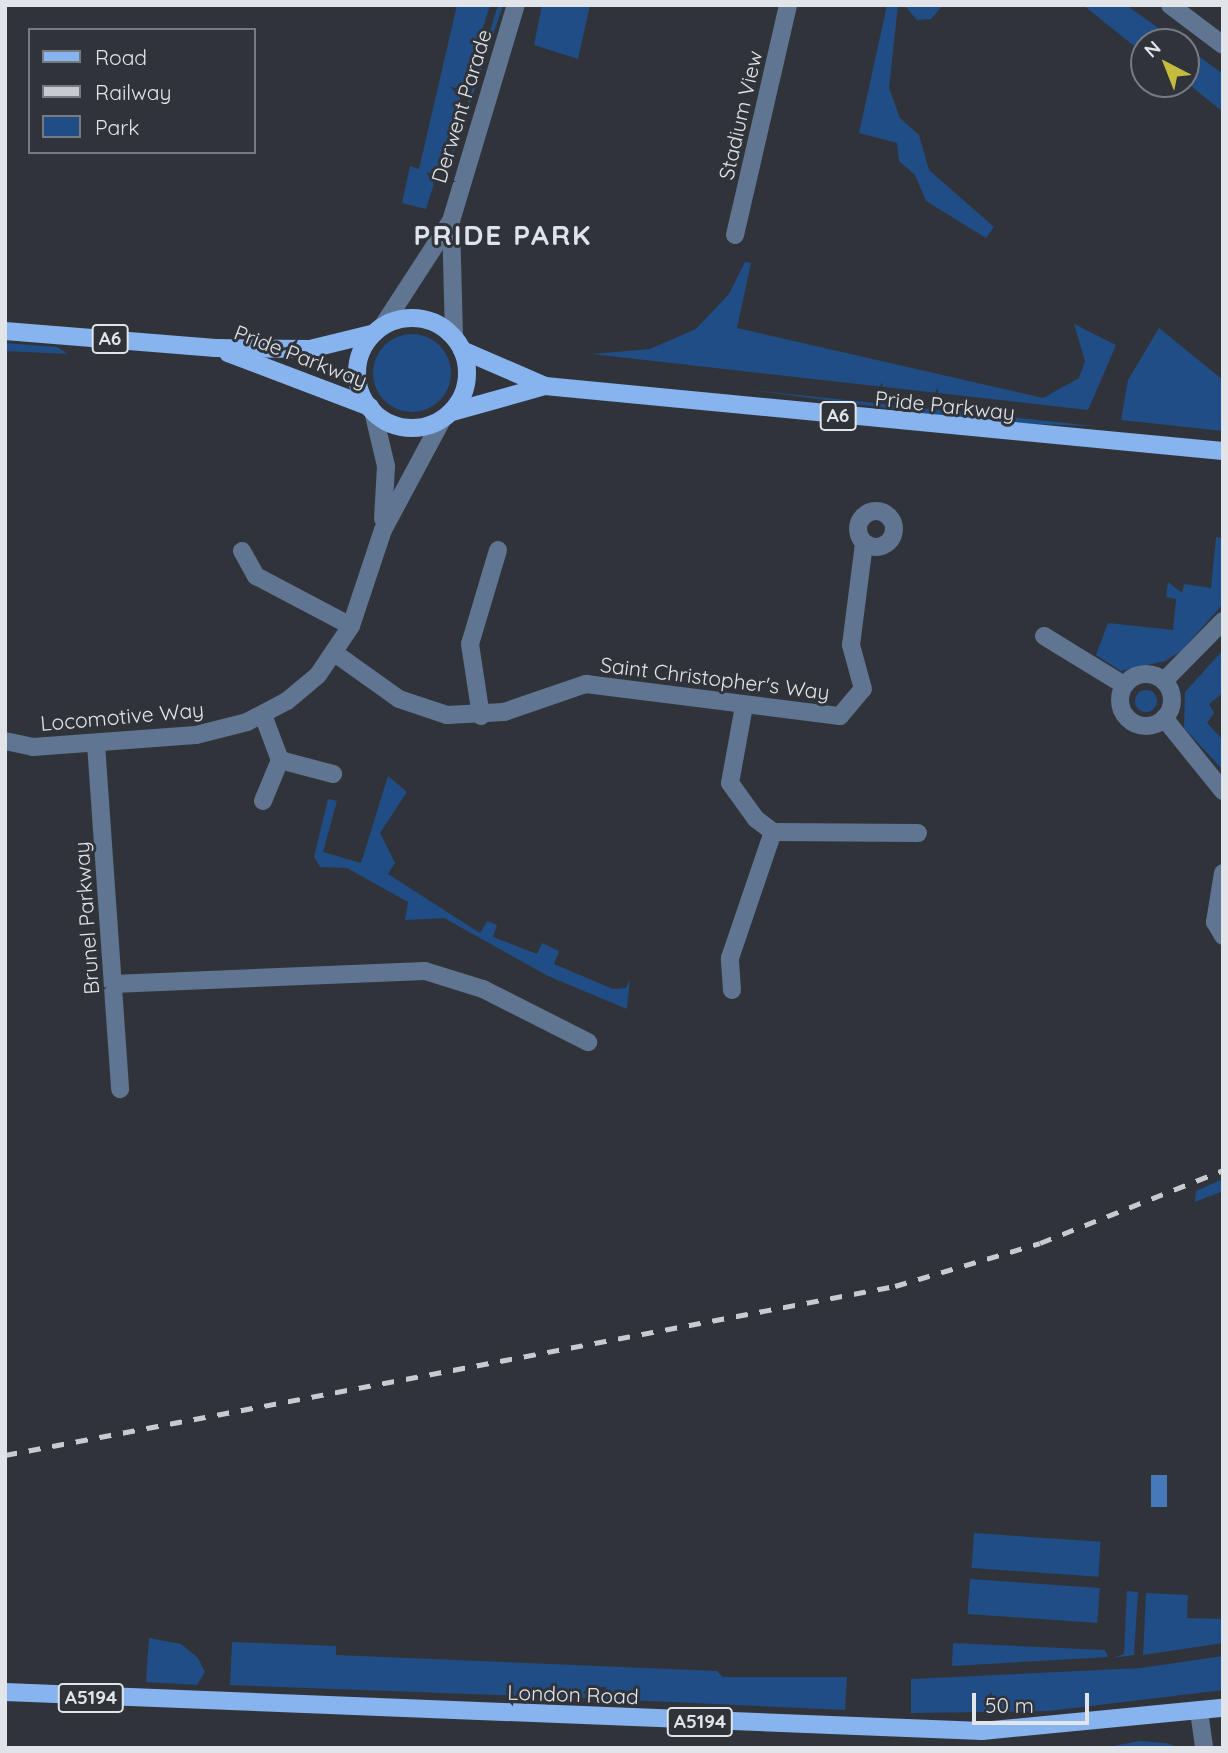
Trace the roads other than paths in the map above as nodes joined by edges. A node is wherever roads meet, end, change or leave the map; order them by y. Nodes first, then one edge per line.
1 (516, 5) edge
2 (788, 5) edge
3 (1171, 5) edge
4 (1223, 45) edge
5 (451, 221) junction
6 (735, 235) dead end
7 (377, 329) junction
8 (5, 331) edge
9 (458, 343) junction
10 (215, 348) junction
11 (545, 386) junction
12 (372, 409) junction
13 (447, 416) junction
14 (1131, 446) junction
15 (1223, 451) edge
16 (1223, 464) edge
17 (383, 530) junction
18 (864, 543) dead end
19 (498, 550) dead end
20 (242, 551) dead end
21 (1223, 621) edge
22 (351, 626) junction
23 (1045, 636) dead end
24 (335, 654) junction
25 (1164, 681) junction
26 (1125, 685) junction
27 (744, 706) junction
28 (263, 715) junction
29 (481, 716) junction
30 (1164, 718) junction
31 (5, 741) edge
32 (96, 744) junction
33 (280, 760) junction
34 (332, 774) dead end
35 (1223, 791) edge
36 (263, 801) dead end
37 (773, 832) junction
38 (918, 833) dead end
39 (1223, 873) edge
40 (1223, 936) edge
41 (113, 984) junction
42 (732, 990) dead end
43 (588, 1042) dead end
44 (120, 1089) dead end
45 (5, 1692) edge
46 (1223, 1708) edge
47 (1199, 1711) junction
48 (1205, 1748) edge

1 - 5 street, Derwent Parade
2 - 6 street, Stadium View
3 - 4 street
5 - 7 street, Derwent Parade
5 - 9 street, Derwent Parade
7 - 9 main road, A6
7 - 10 main road, Pride Parkway / A6
7 - 12 main road
8 - 10 main road, Pride Parkway / A6
9 - 11 main road, Pride Parkway / A6
9 - 13 main road
10 - 12 main road, Pride Parkway / A6
11 - 13 main road, Pride Parkway / A6
11 - 14 main road, Pride Parkway / A6
12 - 13 main road, A6
12 - 17 street, Locomotive Way
13 - 17 street, Locomotive Way
14 - 15 main road, Pride Parkway / A6
14 - 16 main road, Pride Parkway / A6
17 - 22 street, Locomotive Way
18 - 27 street, Saint Christopher's Way
19 - 29 street
20 - 22 street
21 - 25 street
22 - 24 street, Locomotive Way
23 - 26 street
24 - 28 street, Locomotive Way
24 - 29 street, Saint Christopher's Way
25 - 26 street
25 - 30 street
26 - 30 street
27 - 29 street, Saint Christopher's Way
27 - 37 street
28 - 32 street, Locomotive Way
28 - 33 street
30 - 35 street
31 - 32 street, Locomotive Way
32 - 41 street, Brunel Parkway
33 - 34 street
33 - 36 street
37 - 38 street
37 - 42 street
39 - 40 street
41 - 43 street
41 - 44 street, Brunel Parkway
45 - 47 main road, London Road / A5194
46 - 47 main road, London Road / A5194
47 - 48 street

